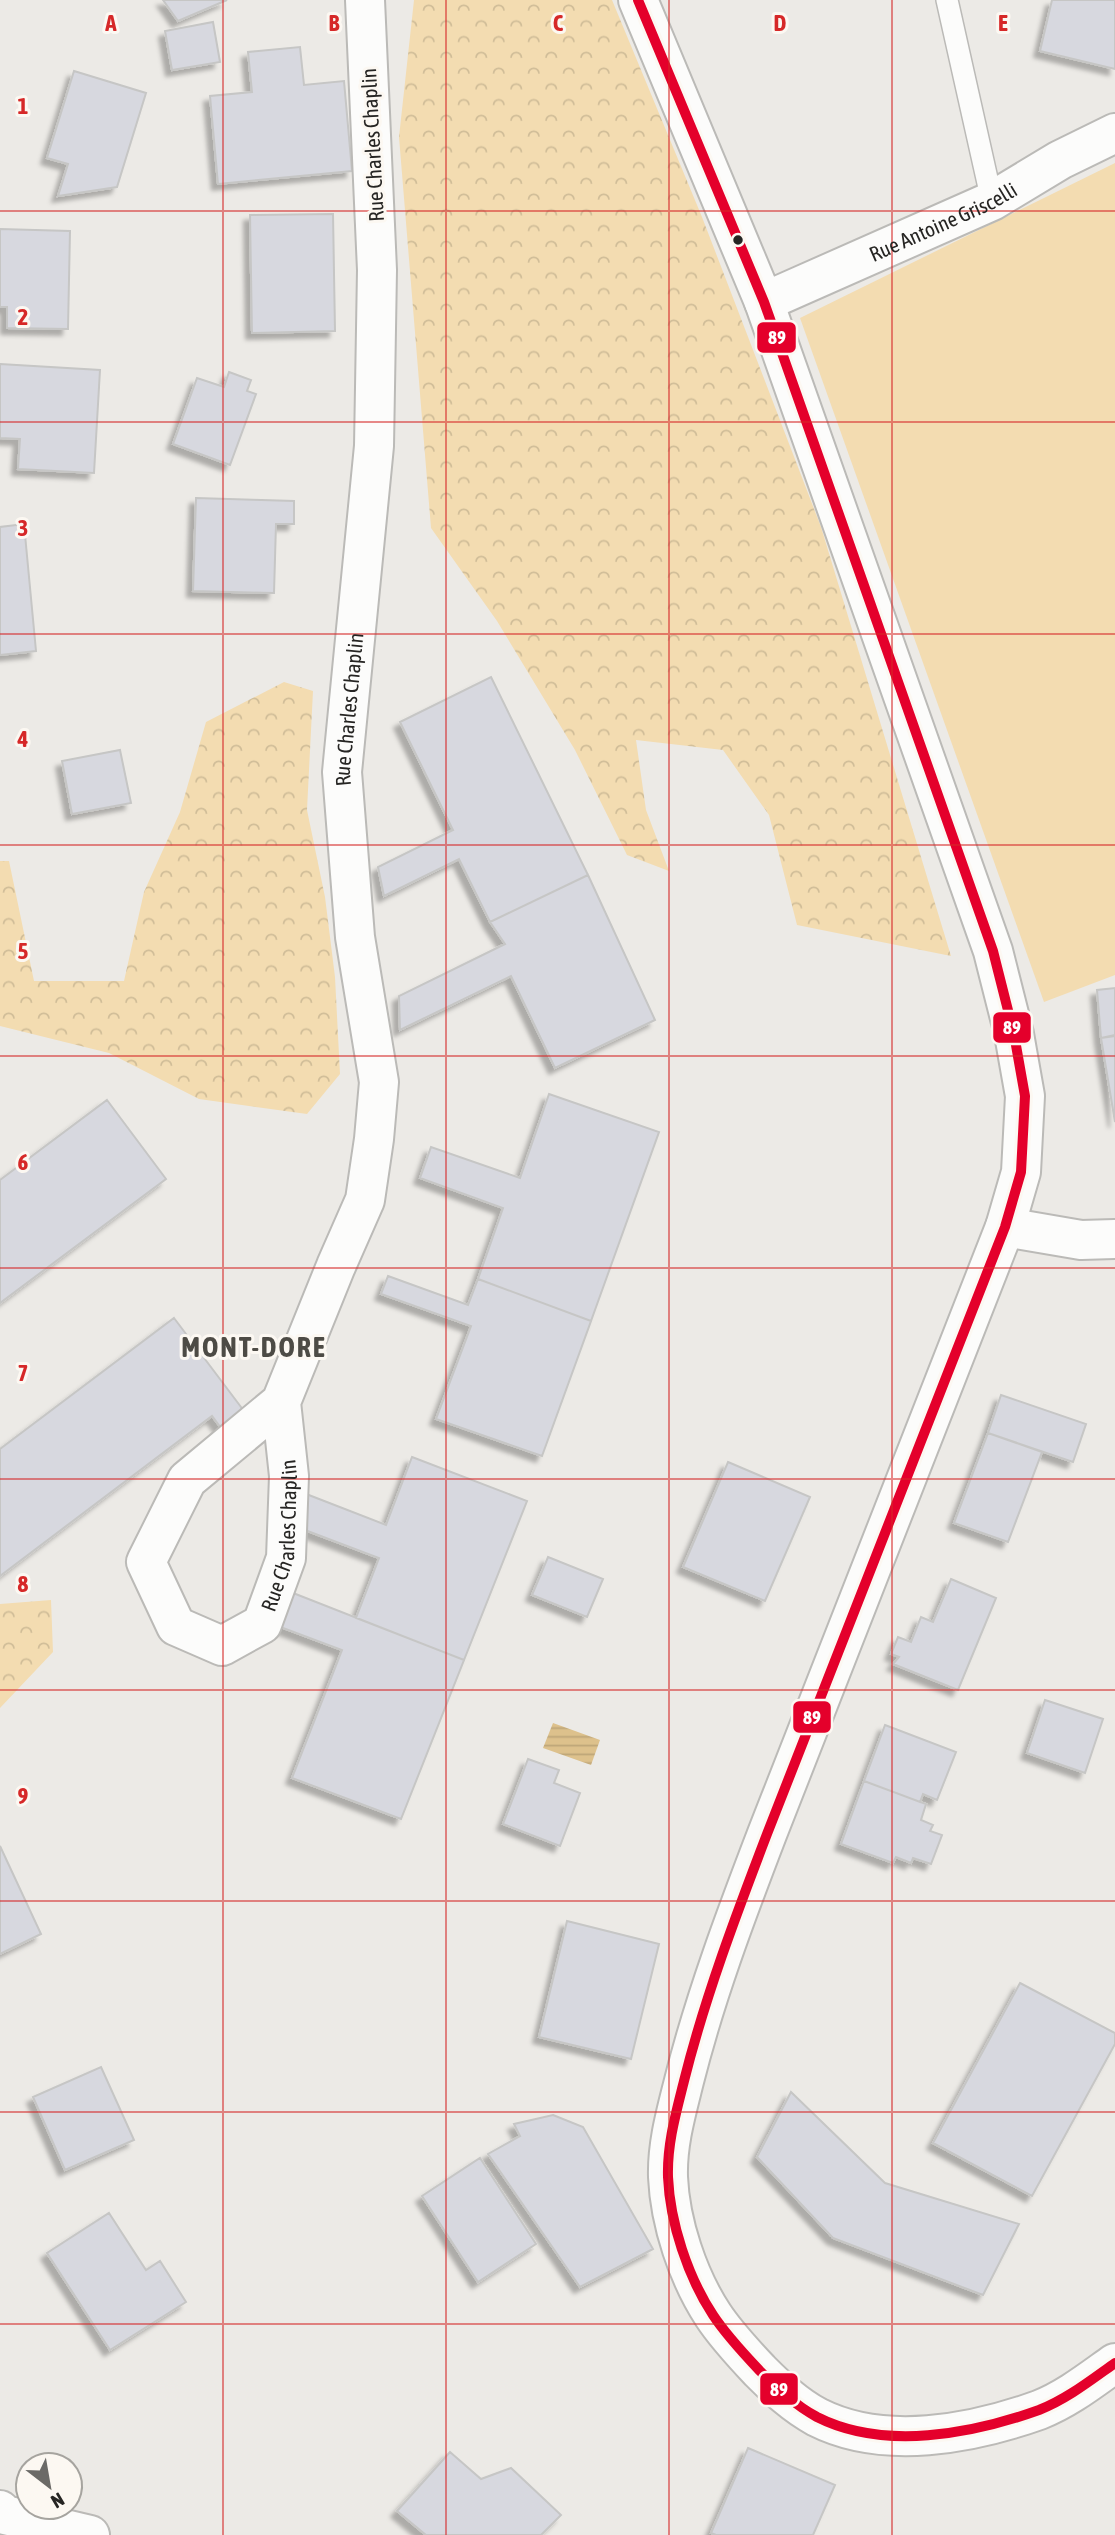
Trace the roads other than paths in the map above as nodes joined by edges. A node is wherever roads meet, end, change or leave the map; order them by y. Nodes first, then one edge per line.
1 (365, 0) edge
2 (638, 0) edge
3 (947, 0) edge
4 (1115, 133) edge
5 (992, 201) junction
6 (764, 302) junction
7 (1005, 1227) junction
8 (1115, 1239) edge
9 (281, 1402) junction
10 (1115, 2362) edge
11 (0, 2510) edge
12 (90, 2535) edge

1 - 9 street, Rue Charles Chaplin
2 - 6 street
3 - 5 lane
4 - 5 street, Rue Antoine Griscelli
5 - 6 street, Rue Antoine Griscelli
6 - 7 street
7 - 8 street
7 - 10 street
9 - 9 street, Rue Charles Chaplin
11 - 12 street

